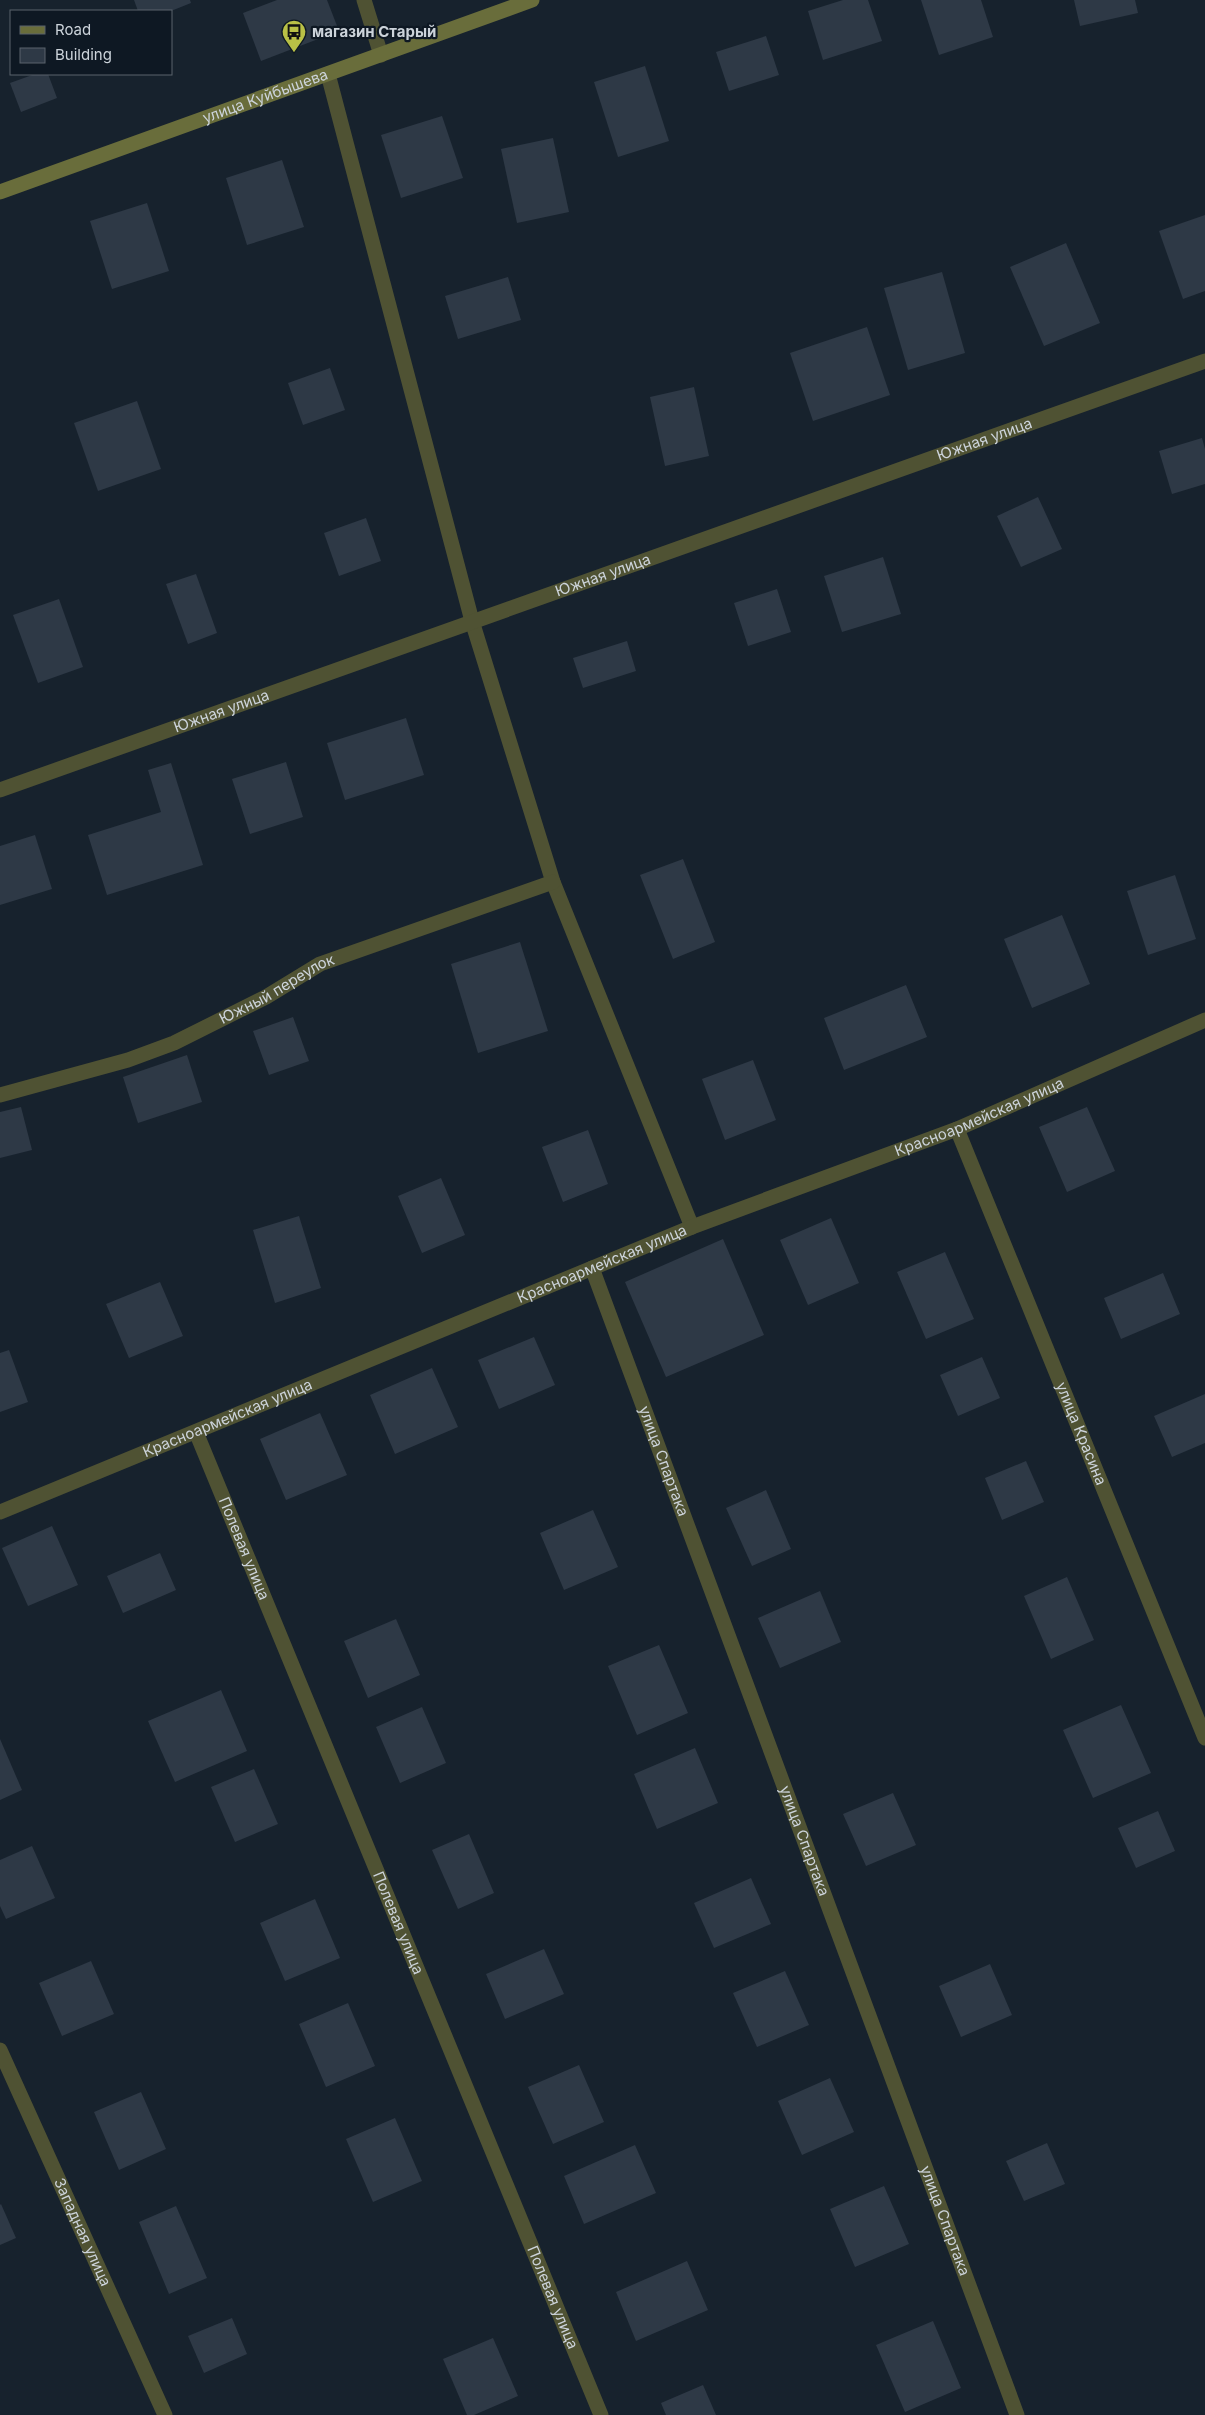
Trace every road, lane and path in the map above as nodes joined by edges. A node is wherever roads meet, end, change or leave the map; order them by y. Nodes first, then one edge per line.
1 (364, 0) edge
2 (532, 0) edge
3 (381, 54) junction
4 (328, 74) junction
5 (0, 192) edge
6 (1205, 360) edge
7 (472, 621) junction
8 (0, 790) edge
9 (553, 882) junction
10 (1205, 1020) edge
11 (0, 1095) edge
12 (957, 1129) junction
13 (692, 1227) junction
14 (592, 1268) junction
15 (196, 1432) junction
16 (0, 1512) edge
17 (1205, 1738) edge
18 (0, 2050) edge
19 (165, 2415) edge
20 (600, 2415) edge
21 (1017, 2415) edge

1 - 3 street
2 - 3 main road, улица Куйбышева
3 - 4 main road, улица Куйбышева
4 - 5 main road, улица Куйбышева
4 - 7 street
6 - 7 street, Южная улица
7 - 8 street, Южная улица
7 - 9 street
9 - 11 street, Южный переулок
9 - 13 street
10 - 12 street, Красноармейская улица
12 - 13 street, Красноармейская улица
12 - 17 street, улица Красина
13 - 14 street, Красноармейская улица
14 - 15 street, Красноармейская улица
14 - 21 street, улица Спартака
15 - 16 street, Красноармейская улица
15 - 20 street, Полевая улица
18 - 19 street, Западная улица

